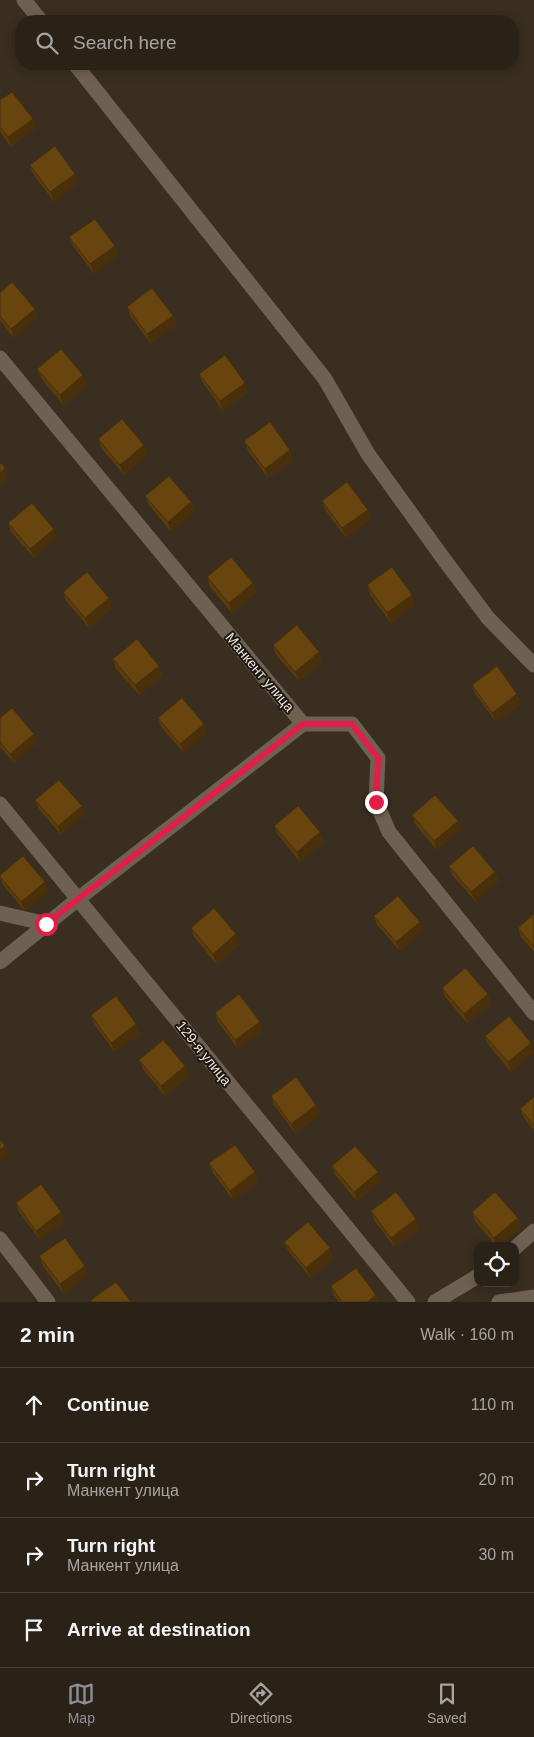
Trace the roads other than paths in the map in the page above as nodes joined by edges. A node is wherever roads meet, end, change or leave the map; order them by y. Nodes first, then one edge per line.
1 (24, 0) edge
2 (36, 15) edge
3 (80, 70) edge
4 (0, 358) edge
5 (534, 665) edge
6 (303, 724) junction
7 (0, 804) edge
8 (78, 898) junction
9 (0, 913) edge
10 (46, 924) junction
11 (0, 962) edge
12 (534, 1013) edge
13 (534, 1231) edge
14 (0, 1239) edge
15 (519, 1244) edge
16 (474, 1278) edge
17 (534, 1297) edge
18 (48, 1302) edge
19 (408, 1302) edge
20 (436, 1302) edge
21 (499, 1302) edge

1 - 2 street
3 - 5 street
4 - 6 street, Манкент улица
6 - 8 street
6 - 12 street, Манкент улица
7 - 8 street, 129-я улица
8 - 10 street
8 - 19 street, 129-я улица
9 - 10 street
10 - 11 street
13 - 15 street
14 - 18 street
16 - 20 street
17 - 21 street

